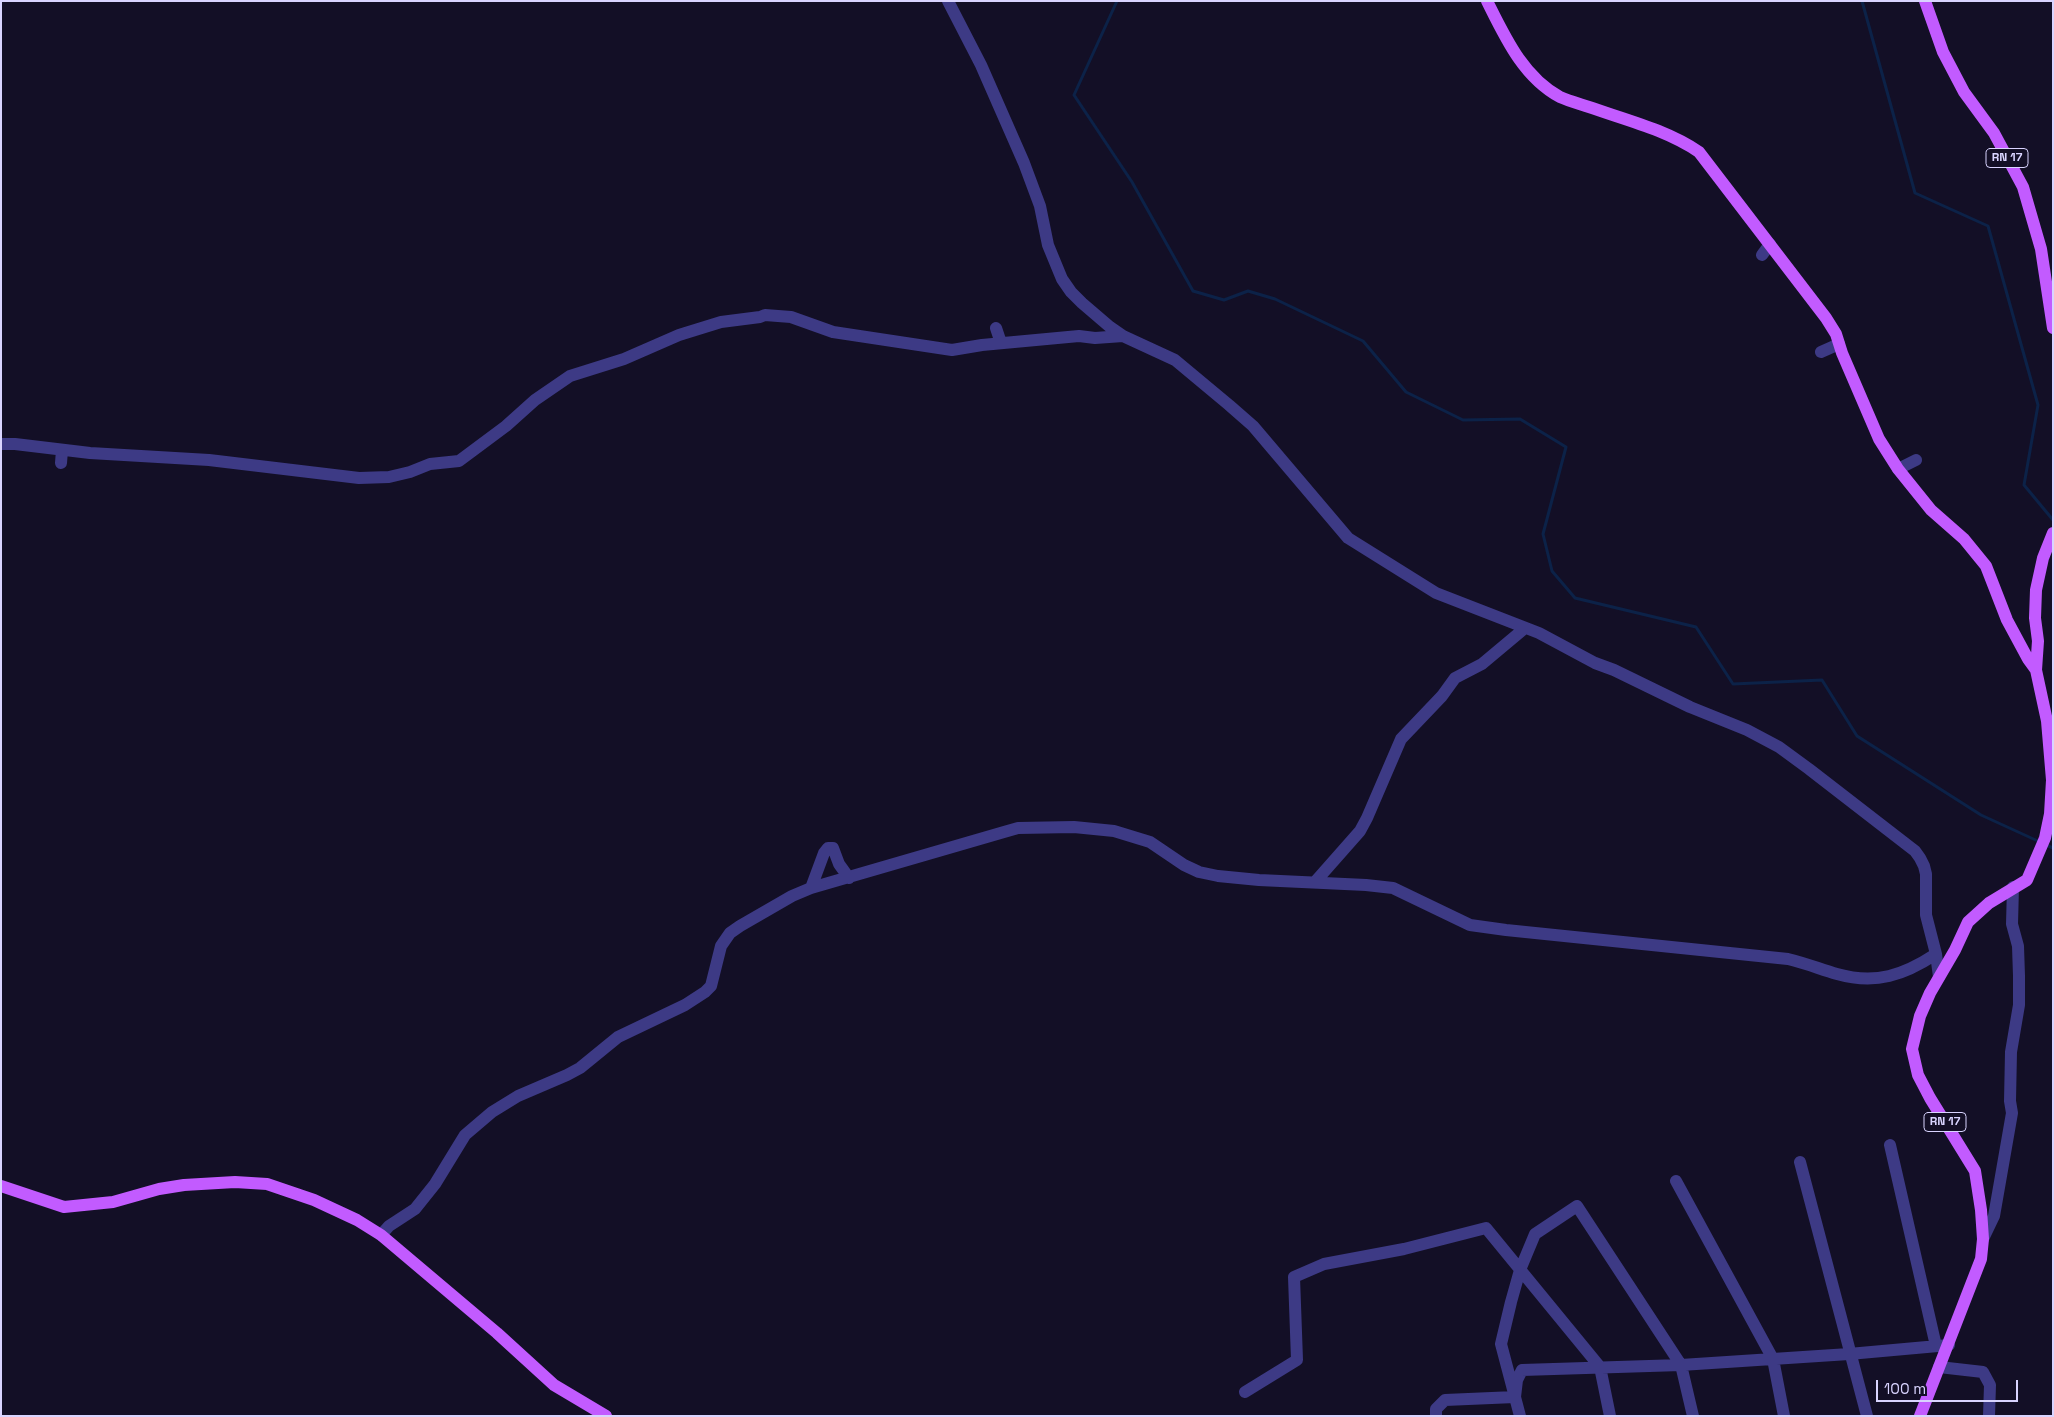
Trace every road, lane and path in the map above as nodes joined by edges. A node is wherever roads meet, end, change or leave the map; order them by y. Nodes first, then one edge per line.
1 (948, 1) edge
2 (1487, 1) edge
3 (1925, 1) edge
4 (1770, 244) junction
5 (1762, 255) dead end
6 (996, 328) dead end
7 (2053, 328) edge
8 (1123, 336) junction
9 (1001, 343) junction
10 (1839, 344) junction
11 (1821, 352) dead end
12 (1, 444) edge
13 (62, 450) junction
14 (1916, 460) dead end
15 (61, 463) dead end
16 (1898, 468) junction
17 (2052, 536) edge
18 (1525, 628) junction
19 (2036, 670) junction
20 (849, 878) junction
21 (1315, 882) junction
22 (2013, 887) junction
23 (810, 888) junction
24 (1936, 954) junction
25 (1939, 977) junction
26 (1890, 1145) dead end
27 (1800, 1162) dead end
28 (1676, 1181) dead end
29 (1, 1186) edge
30 (381, 1235) junction
31 (1983, 1239) junction
32 (1520, 1270) junction
33 (1942, 1345) junction
34 (1849, 1354) junction
35 (1773, 1359) junction
36 (1681, 1365) junction
37 (1600, 1367) junction
38 (1940, 1367) junction
39 (1245, 1392) dead end
40 (1515, 1397) junction
41 (606, 1416) edge
42 (1436, 1416) edge
43 (1520, 1416) edge
44 (1610, 1416) edge
45 (1693, 1416) edge
46 (1784, 1416) edge
47 (1867, 1416) edge
48 (1920, 1416) edge
49 (1989, 1416) edge

1 - 8 street
2 - 4 main road
3 - 7 main road, RN 17
4 - 5 street
4 - 10 main road
6 - 9 street
8 - 9 street
8 - 18 street
9 - 13 street
10 - 11 street
10 - 16 main road
12 - 13 street
13 - 15 street
14 - 16 street
16 - 19 main road
17 - 19 main road, RN 17
18 - 21 street
18 - 24 street
19 - 22 main road, RN 17
20 - 21 street
20 - 23 street
20 - 23 street
21 - 24 street
22 - 25 main road, RN 17
22 - 31 street
23 - 30 street
24 - 25 street
25 - 31 main road, RN 17
26 - 33 street
27 - 34 street
28 - 35 street
29 - 30 main road
30 - 41 main road
31 - 33 main road, RN 17
32 - 36 street
32 - 37 street
32 - 39 street
32 - 40 street
33 - 34 street
33 - 38 main road, RN 17
34 - 35 street
34 - 47 street
35 - 36 street
35 - 46 street
36 - 37 street
36 - 45 street
37 - 40 street
37 - 44 street
38 - 48 main road, RN 17
38 - 49 street
40 - 42 street
40 - 43 street

